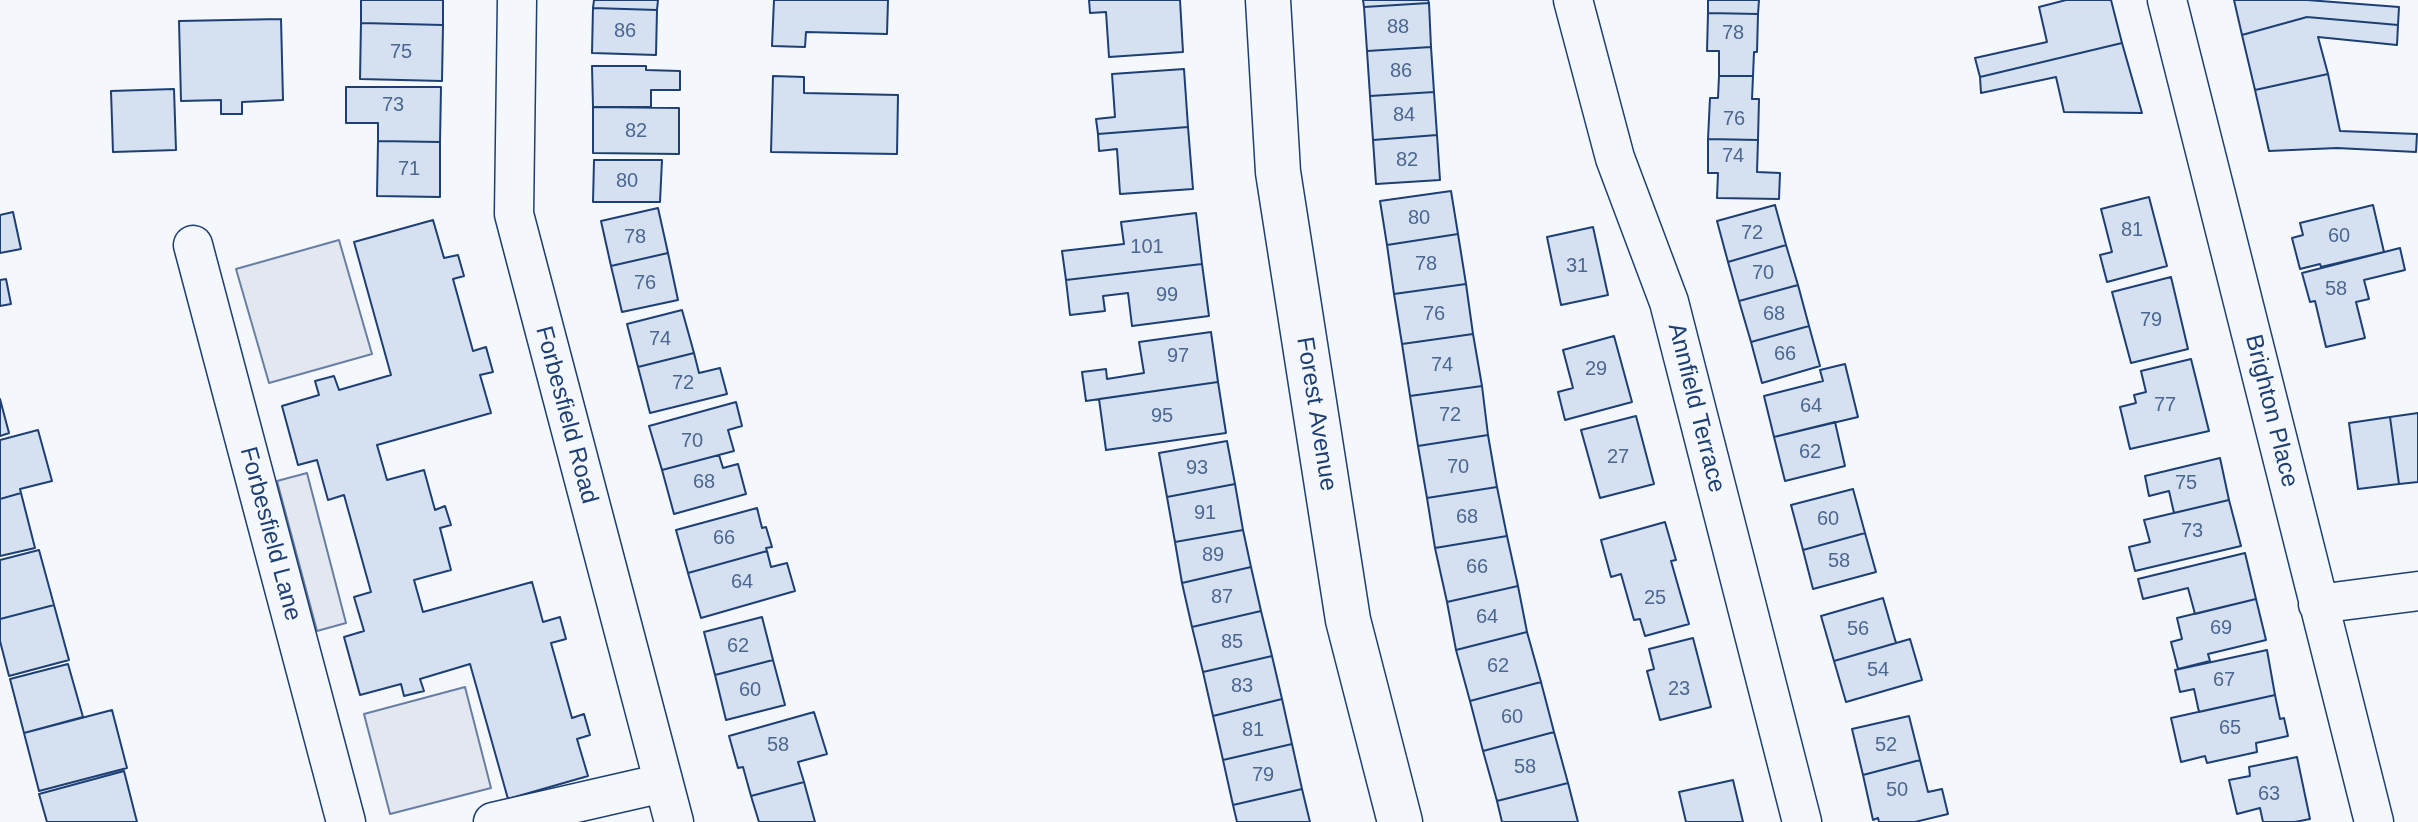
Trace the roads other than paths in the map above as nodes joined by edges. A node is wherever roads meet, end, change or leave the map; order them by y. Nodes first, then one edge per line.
1 (517, 0) edge
2 (1268, 0) edge
3 (1573, 0) edge
4 (2167, 0) edge
5 (193, 245) dead end
6 (2418, 591) edge
7 (2318, 604) junction
8 (663, 783) junction
9 (346, 822) edge
10 (493, 822) edge
11 (674, 822) edge
12 (1400, 822) edge
13 (1802, 822) edge
14 (2374, 822) edge

1 - 8 street, Forbesfield Road
2 - 12 street, Forest Avenue
3 - 13 street, Annfield Terrace
4 - 7 street, Brighton Place
5 - 9 street, Forbesfield Lane
6 - 7 street
7 - 14 street, Brighton Place
8 - 10 street
8 - 11 street, Forbesfield Road

